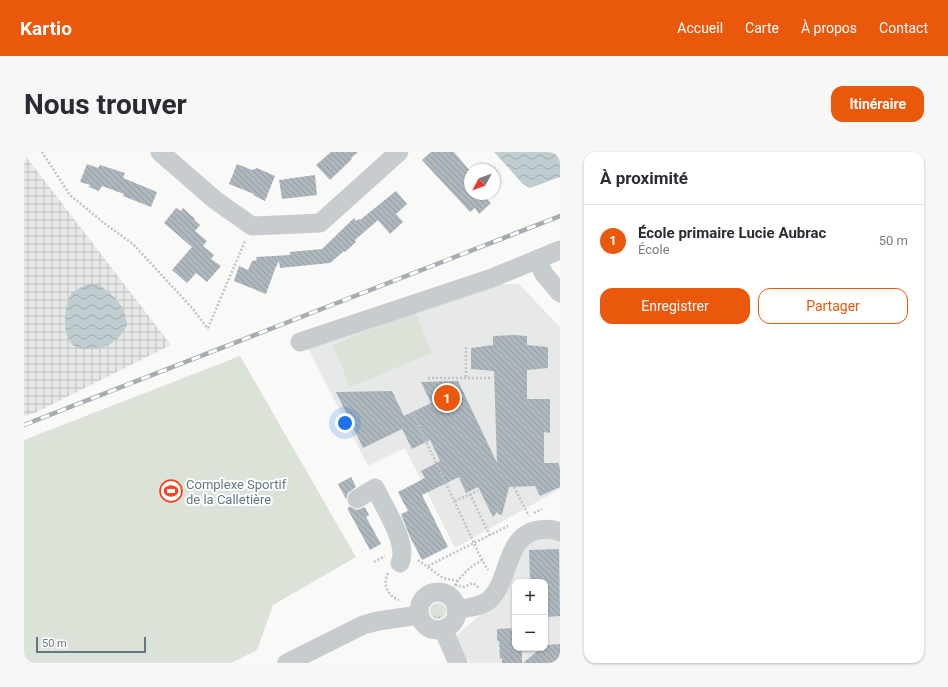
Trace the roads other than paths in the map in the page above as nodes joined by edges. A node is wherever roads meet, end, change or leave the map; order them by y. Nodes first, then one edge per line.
1 (160, 152) edge
2 (399, 152) edge
3 (560, 250) edge
4 (537, 260) junction
5 (560, 293) edge
6 (300, 342) dead end
7 (357, 499) dead end
8 (560, 532) edge
9 (402, 563) road end
10 (456, 610) junction
11 (419, 615) junction
12 (443, 629) junction
13 (287, 663) edge
14 (458, 663) edge

1 - 2 street
3 - 4 street
4 - 5 street
4 - 6 street
7 - 9 street
8 - 10 street
10 - 11 street
10 - 12 street
11 - 12 street
11 - 13 street
12 - 14 street

